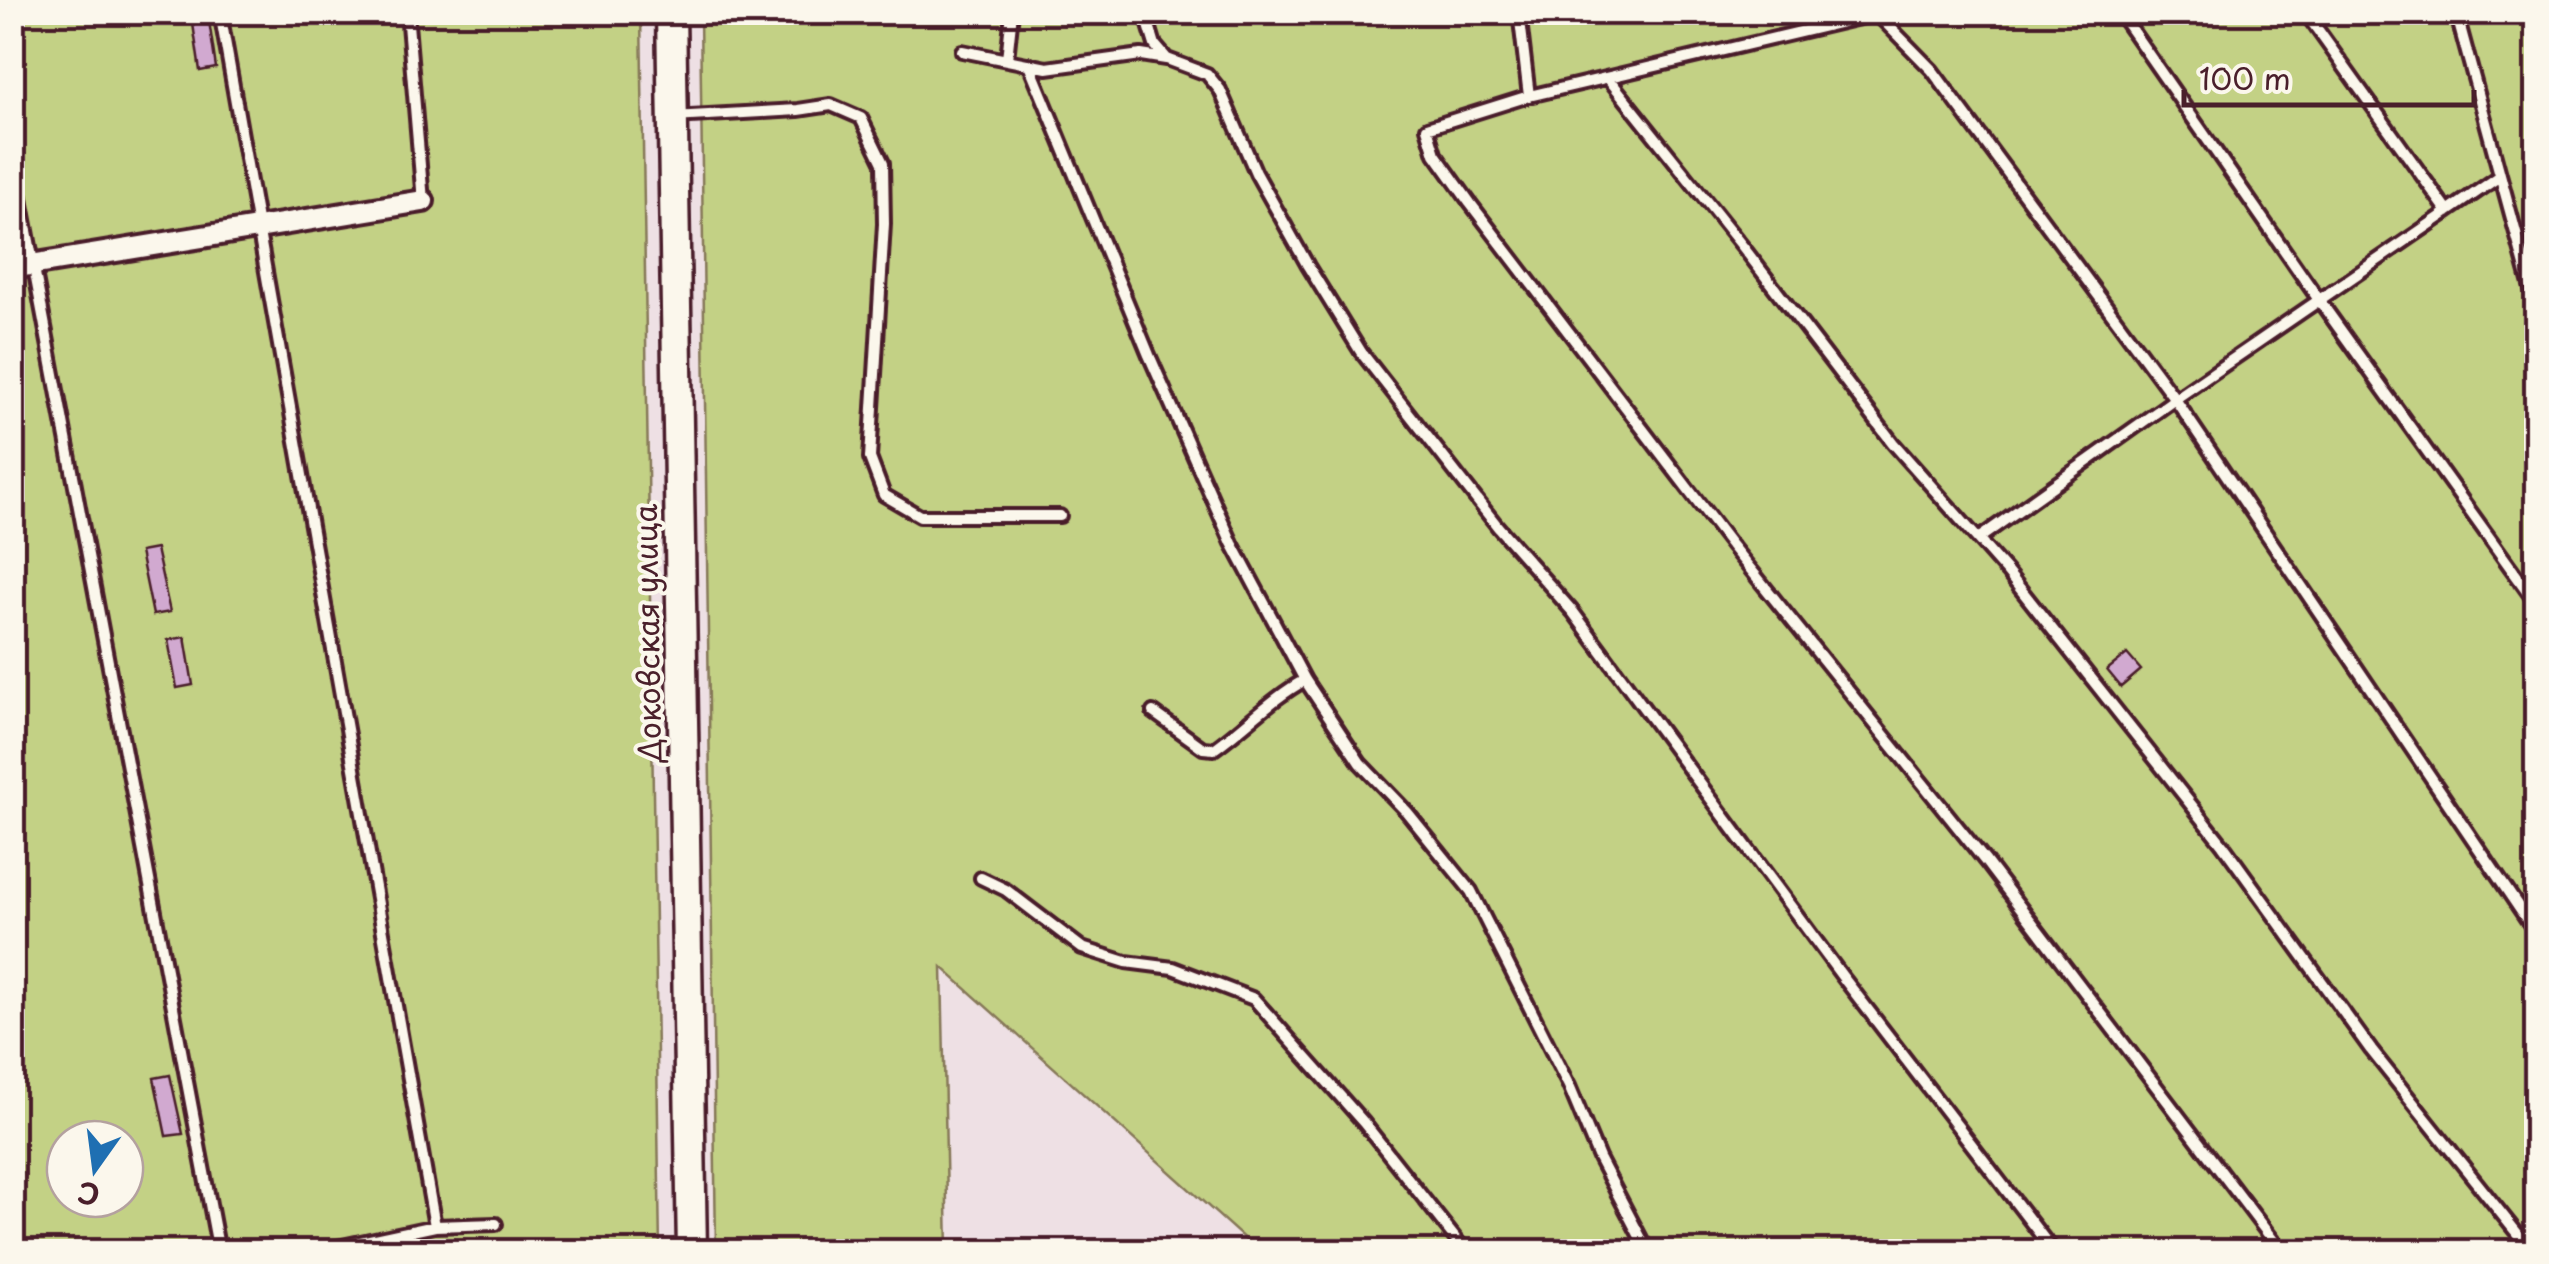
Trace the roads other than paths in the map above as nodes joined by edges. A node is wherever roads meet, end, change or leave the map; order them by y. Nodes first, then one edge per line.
1 (220, 12) edge
2 (406, 12) edge
3 (671, 12) edge
4 (1012, 12) edge
5 (1145, 12) edge
6 (1519, 12) edge
7 (2119, 12) edge
8 (2305, 12) edge
9 (2456, 12) edge
10 (1881, 14) edge
11 (962, 52) dead end
12 (1007, 59) junction
13 (1167, 59) junction
14 (1029, 64) junction
15 (1608, 78) junction
16 (1529, 96) junction
17 (672, 117) junction
18 (12, 151) edge
19 (2500, 176) junction
20 (422, 201) joint
21 (2448, 212) junction
22 (260, 228) junction
23 (23, 266) edge
24 (2319, 300) junction
25 (2536, 308) edge
26 (2175, 399) junction
27 (1060, 516) dead end
28 (1978, 539) junction
29 (2536, 603) edge
30 (1304, 680) junction
31 (1154, 712) dead end
32 (981, 878) dead end
33 (2536, 933) edge
34 (496, 1224) dead end
35 (436, 1226) junction
36 (392, 1236) junction
37 (219, 1252) edge
38 (314, 1252) edge
39 (394, 1252) edge
40 (692, 1252) edge
41 (1466, 1252) edge
42 (1648, 1252) edge
43 (2054, 1252) edge
44 (2282, 1252) edge
45 (2532, 1252) edge

1 - 22 lane
2 - 20 lane
3 - 17 street, Доковская улица
4 - 12 lane
5 - 13 lane
6 - 16 lane
7 - 24 lane
8 - 21 lane
9 - 19 lane
10 - 15 lane
10 - 26 lane
11 - 12 lane
12 - 14 lane
13 - 14 lane
13 - 43 lane
14 - 30 lane
15 - 16 lane
15 - 28 lane
16 - 44 lane
17 - 27 lane
17 - 40 street, Доковская улица
18 - 23 lane
19 - 21 lane
19 - 25 lane
20 - 22 street
21 - 24 lane
22 - 23 street
22 - 35 lane
23 - 37 lane
24 - 26 lane
24 - 29 lane
26 - 28 lane
26 - 33 lane
28 - 45 lane
30 - 31 lane
30 - 42 lane
32 - 41 lane
34 - 35 lane
35 - 36 lane
36 - 38 lane
36 - 39 lane

